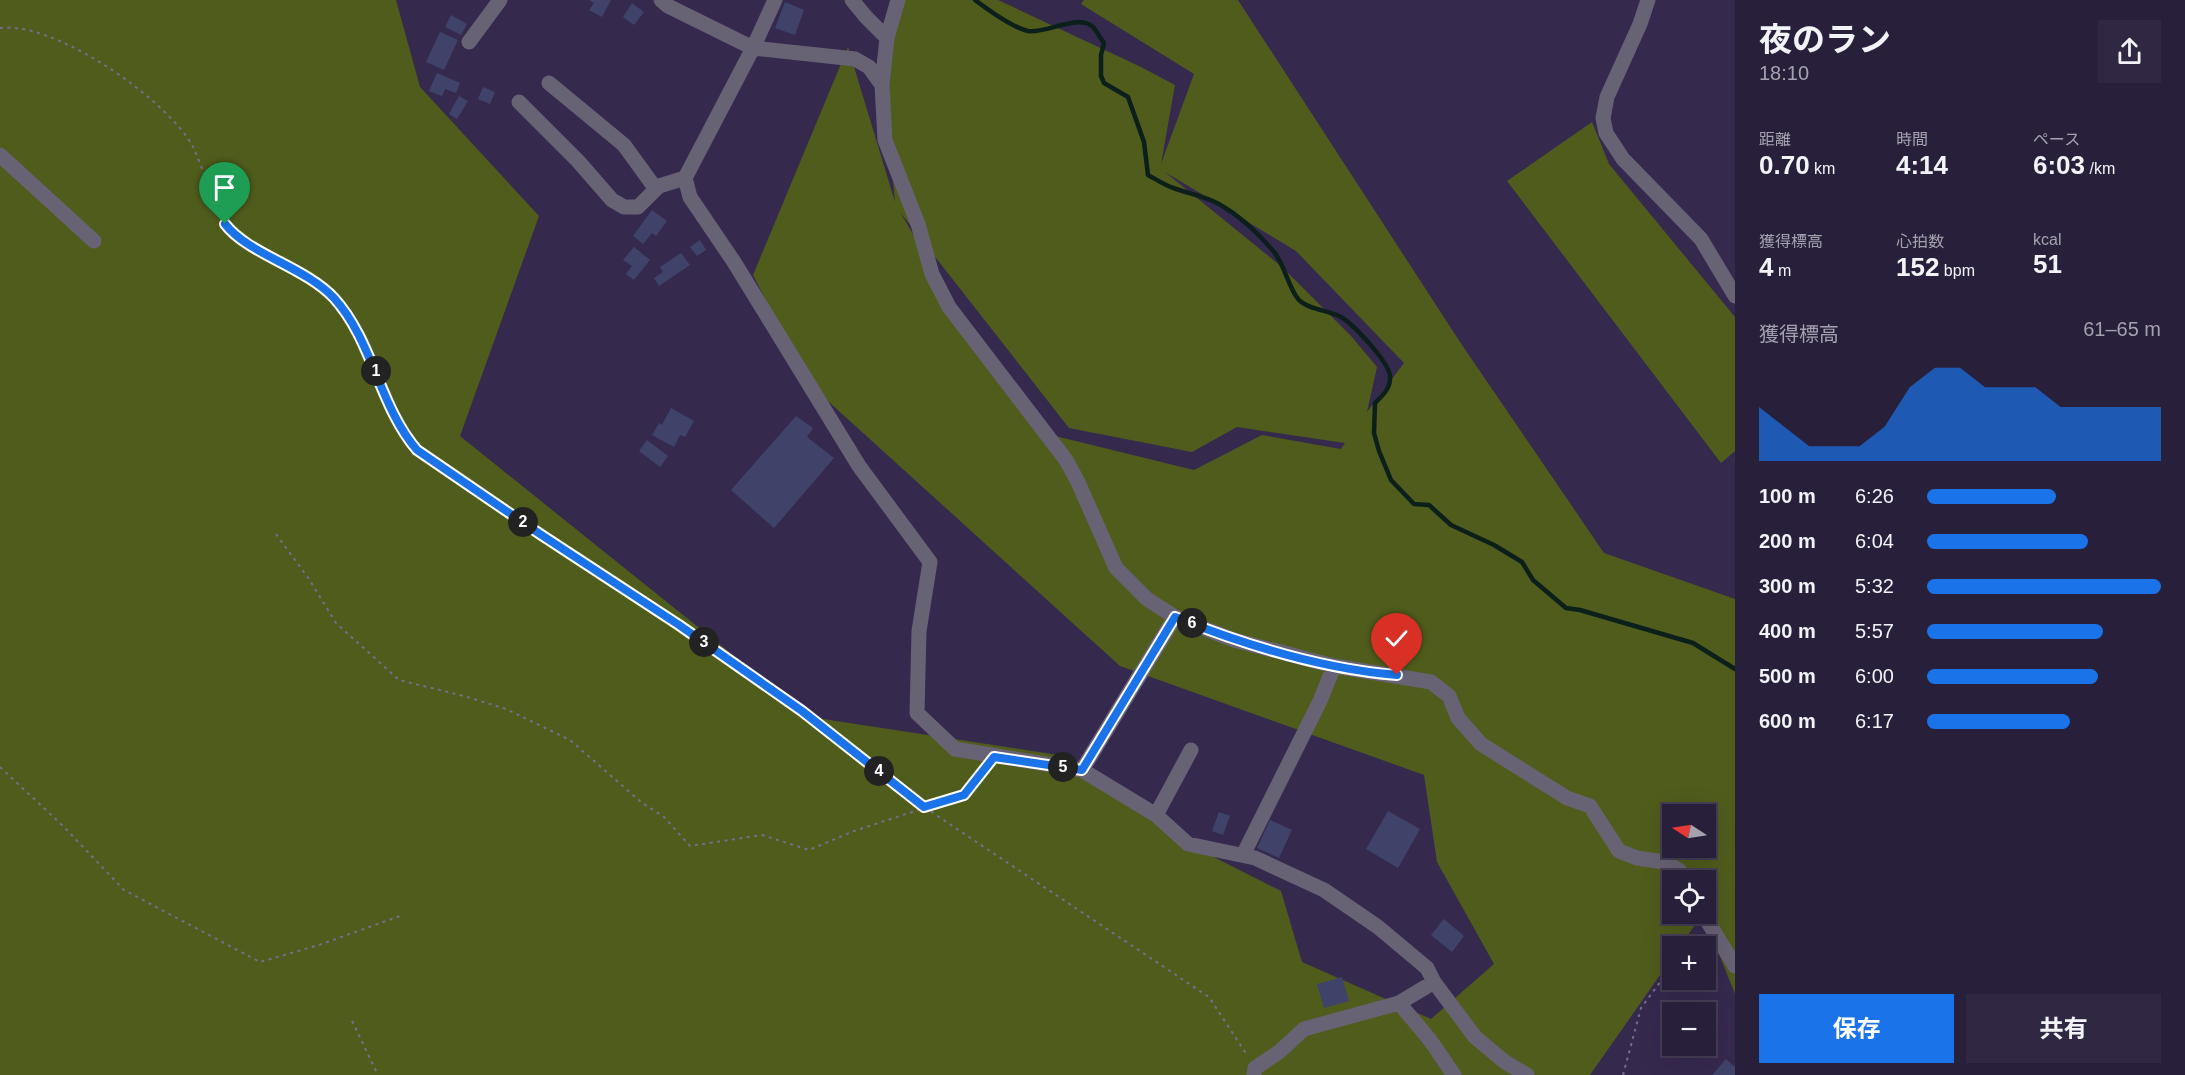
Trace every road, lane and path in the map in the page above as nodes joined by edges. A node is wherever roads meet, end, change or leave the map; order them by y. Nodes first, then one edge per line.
1 (500, 0) edge
2 (775, 0) edge
3 (852, 0) edge
4 (898, 0) edge
5 (1648, 0) edge
6 (667, 2) edge
7 (0, 28) edge
8 (887, 38) junction
9 (469, 42) dead end
10 (753, 48) junction
11 (549, 83) dead end
12 (882, 85) junction
13 (519, 102) dead end
14 (0, 155) edge
15 (685, 178) junction
16 (655, 190) junction
17 (94, 241) dead end
18 (1735, 296) edge
19 (276, 534) dead end
20 (1175, 617) junction
21 (1334, 666) junction
22 (1191, 750) dead end
23 (994, 757) junction
24 (0, 767) edge
25 (1082, 770) junction
26 (924, 807) junction
27 (1156, 815) junction
28 (1244, 855) junction
29 (1679, 870) edge
30 (400, 916) dead end
31 (1709, 924) edge
32 (1735, 966) edge
33 (1662, 980) edge
34 (1434, 982) junction
35 (1399, 1003) junction
36 (352, 1021) dead end
37 (1254, 1071) edge
38 (378, 1075) edge
39 (1454, 1075) edge
40 (1527, 1075) edge
41 (1623, 1075) edge

1 - 9 street
2 - 10 street
3 - 8 street
4 - 8 street
5 - 18 street
6 - 10 street
7 - 26 path
8 - 12 street
10 - 12 street
10 - 15 street
11 - 16 street
12 - 20 street
13 - 16 street
14 - 17 street
15 - 16 street
15 - 23 street
19 - 26 path
20 - 21 street
20 - 25 street
21 - 28 street
21 - 29 street
22 - 27 street
23 - 25 street
23 - 26 path
24 - 30 path
25 - 27 street
26 - 37 path
27 - 28 street
28 - 34 street
31 - 32 street
33 - 41 path
34 - 35 street
34 - 40 street
35 - 37 street
35 - 39 street
36 - 38 path

